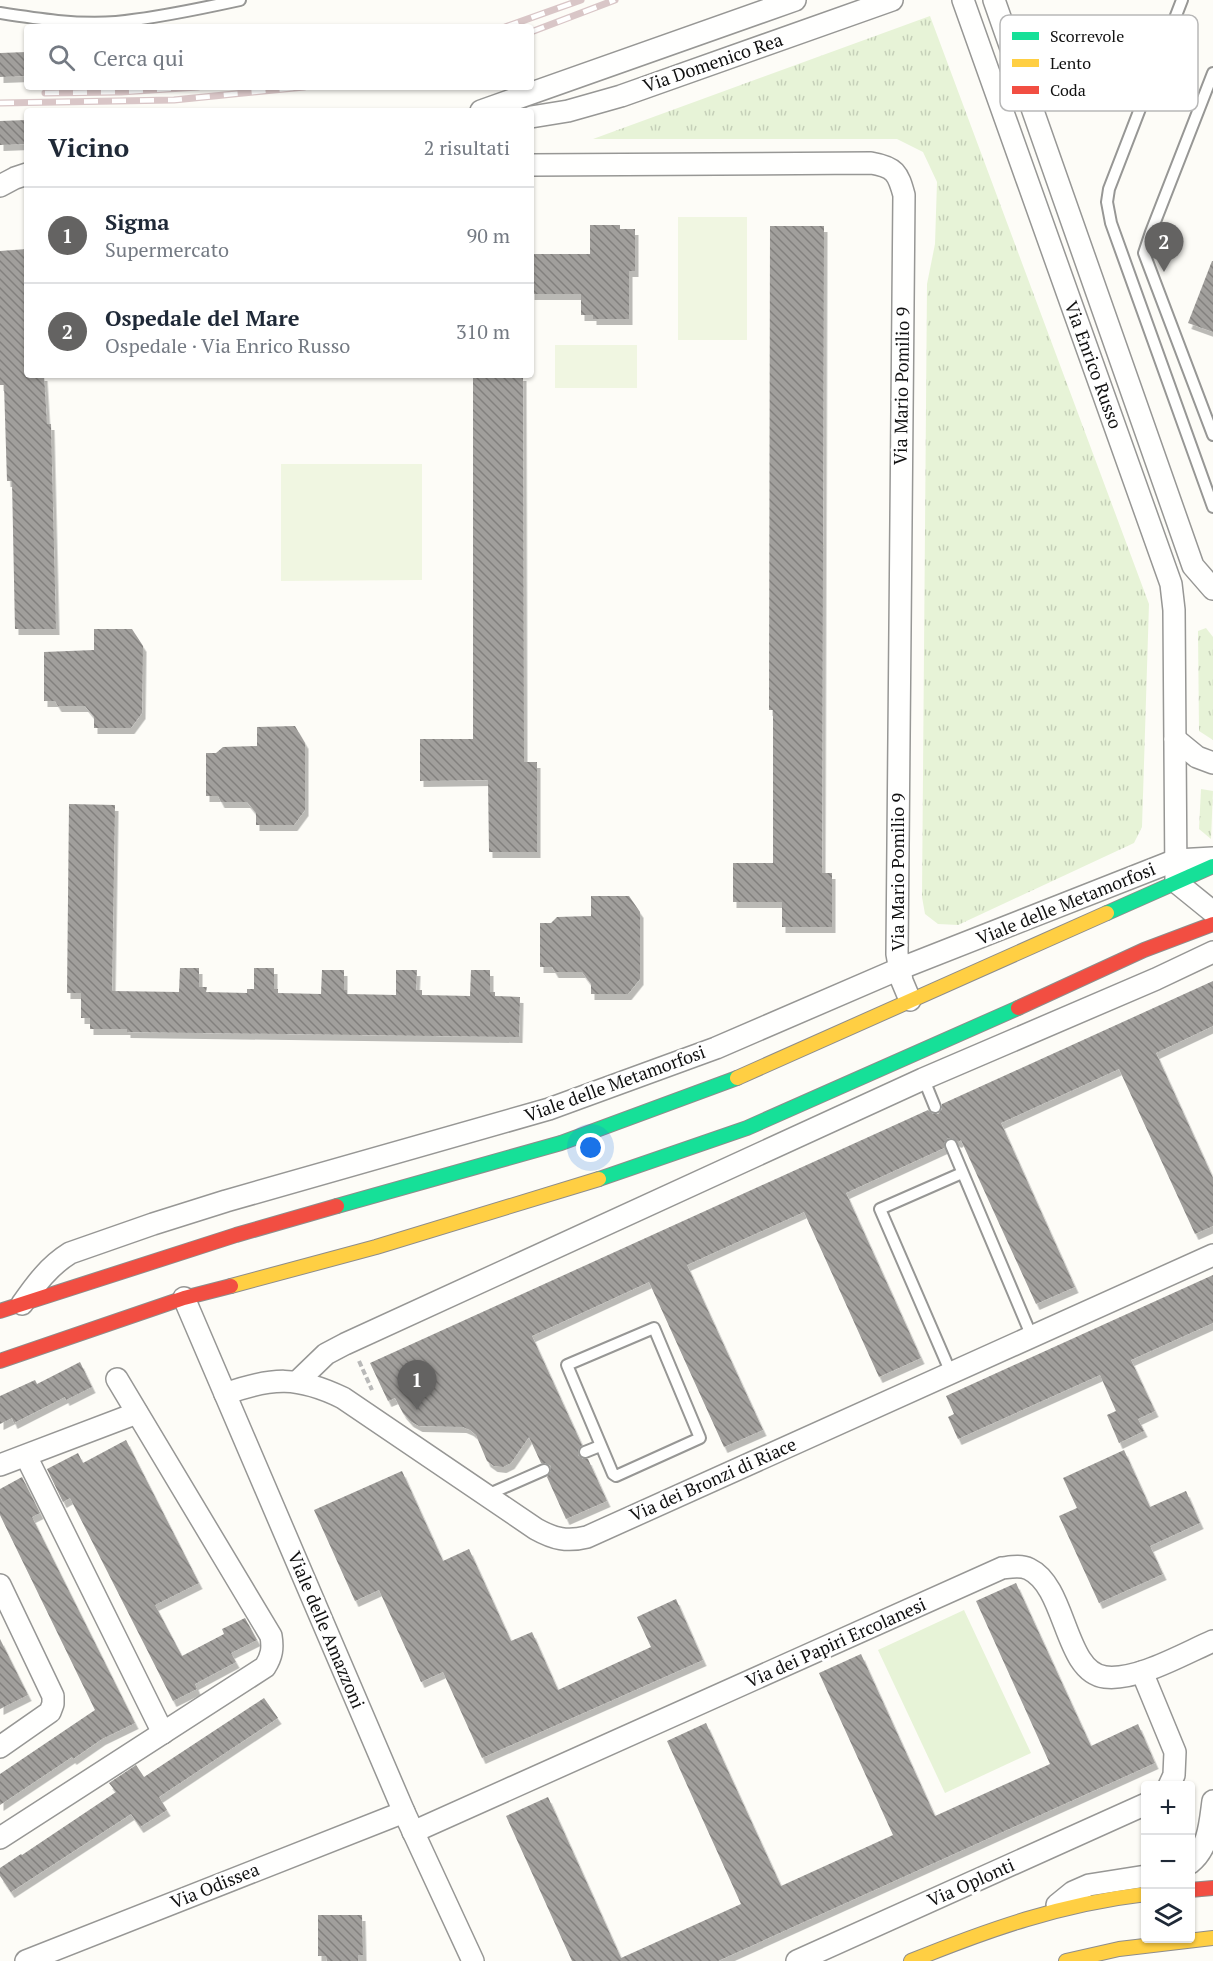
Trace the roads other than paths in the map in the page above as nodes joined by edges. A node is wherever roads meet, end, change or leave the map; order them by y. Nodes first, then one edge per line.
1 (240, 0) edge
2 (795, 0) edge
3 (892, 0) edge
4 (963, 0) edge
5 (994, 0) edge
6 (1182, 0) edge
7 (0, 13) edge
8 (1176, 15) edge
9 (1000, 17) edge
10 (1213, 73) edge
11 (1000, 104) edge
12 (490, 108) edge
13 (1003, 111) edge
14 (1033, 111) edge
15 (1139, 111) edge
16 (1198, 111) edge
17 (1198, 111) edge
18 (534, 116) edge
19 (534, 165) edge
20 (24, 175) edge
21 (0, 186) edge
22 (1213, 435) edge
23 (1213, 507) edge
24 (1213, 589) edge
25 (1175, 739) junction
26 (1213, 763) edge
27 (1213, 858) edge
28 (1176, 860) junction
29 (1213, 866) edge
30 (1176, 882) junction
31 (1213, 912) edge
32 (1213, 924) edge
33 (1213, 952) edge
34 (899, 969) junction
35 (910, 1000) junction
36 (913, 1056) junction
37 (923, 1079) junction
38 (935, 1107) dead end
39 (951, 1145) dead end
40 (962, 1173) junction
41 (1213, 1255) edge
42 (182, 1293) junction
43 (22, 1304) junction
44 (0, 1311) edge
45 (1032, 1336) junction
46 (0, 1362) edge
47 (951, 1372) junction
48 (117, 1379) dead end
49 (298, 1381) junction
50 (225, 1394) junction
51 (137, 1413) junction
52 (600, 1446) junction
53 (585, 1452) dead end
54 (26, 1455) junction
55 (0, 1466) edge
56 (544, 1470) dead end
57 (486, 1495) junction
58 (0, 1585) edge
59 (1213, 1641) edge
60 (1142, 1672) junction
61 (163, 1733) junction
62 (0, 1746) edge
63 (1170, 1781) edge
64 (1213, 1801) edge
65 (1141, 1806) edge
66 (404, 1812) junction
67 (413, 1832) junction
68 (0, 1838) edge
69 (1195, 1860) edge
70 (1141, 1877) edge
71 (1213, 1888) edge
72 (1195, 1890) edge
73 (1141, 1895) edge
74 (1050, 1912) junction
75 (1213, 1938) edge
76 (26, 1961) edge
77 (473, 1961) edge
78 (797, 1961) edge
79 (911, 1961) edge
80 (1066, 1961) edge

1 - 7 lane
2 - 12 street, Via Domenico Rea
3 - 18 street, Via Domenico Rea
4 - 11 street, Via Enrico Russo
5 - 9 street, Via Enrico Russo
6 - 8 lane
10 - 16 lane
13 - 25 street, Via Enrico Russo
14 - 24 street, Via Enrico Russo
15 - 23 lane
17 - 22 lane
19 - 34 street, Via Mario Pomilio 9
20 - 21 street
25 - 26 street
25 - 28 street, Via Enrico Russo
27 - 28 street, Viale delle Metamorfosi
28 - 30 street, Via Enrico Russo
28 - 34 street, Viale delle Metamorfosi
29 - 30 street, Viale delle Metamorfosi
30 - 31 street
30 - 35 street, Viale delle Metamorfosi
32 - 36 street
33 - 37 street
34 - 35 street, Via Mario Pomilio 9
34 - 43 street, Viale delle Metamorfosi
35 - 43 street, Viale delle Metamorfosi
36 - 37 lane
36 - 42 street
37 - 38 lane
37 - 49 street
39 - 40 lane
40 - 45 lane
40 - 47 lane
41 - 45 street, Via dei Bronzi di Riace
42 - 46 street
42 - 50 street, Viale delle Amazzoni
43 - 44 street, Viale delle Metamorfosi
45 - 47 street, Via dei Bronzi di Riace
47 - 57 street, Via dei Bronzi di Riace
48 - 51 street
49 - 50 street, Via dei Bronzi di Riace
49 - 57 street, Via dei Bronzi di Riace
50 - 66 street, Viale delle Amazzoni
51 - 54 street
51 - 61 street
52 - 52 lane
52 - 53 lane
54 - 55 street
54 - 61 street
56 - 57 lane
58 - 62 street
59 - 60 street, Via dei Papiri Ercolanesi
60 - 63 street
60 - 67 street, Via dei Papiri Ercolanesi
61 - 68 street
64 - 69 street
65 - 78 street, Via Oplonti
66 - 67 street, Viale delle Amazzoni
66 - 76 street, Via Odissea
67 - 77 street, Viale delle Amazzoni
70 - 74 street
71 - 72 street
73 - 74 street
74 - 79 street
75 - 80 street

